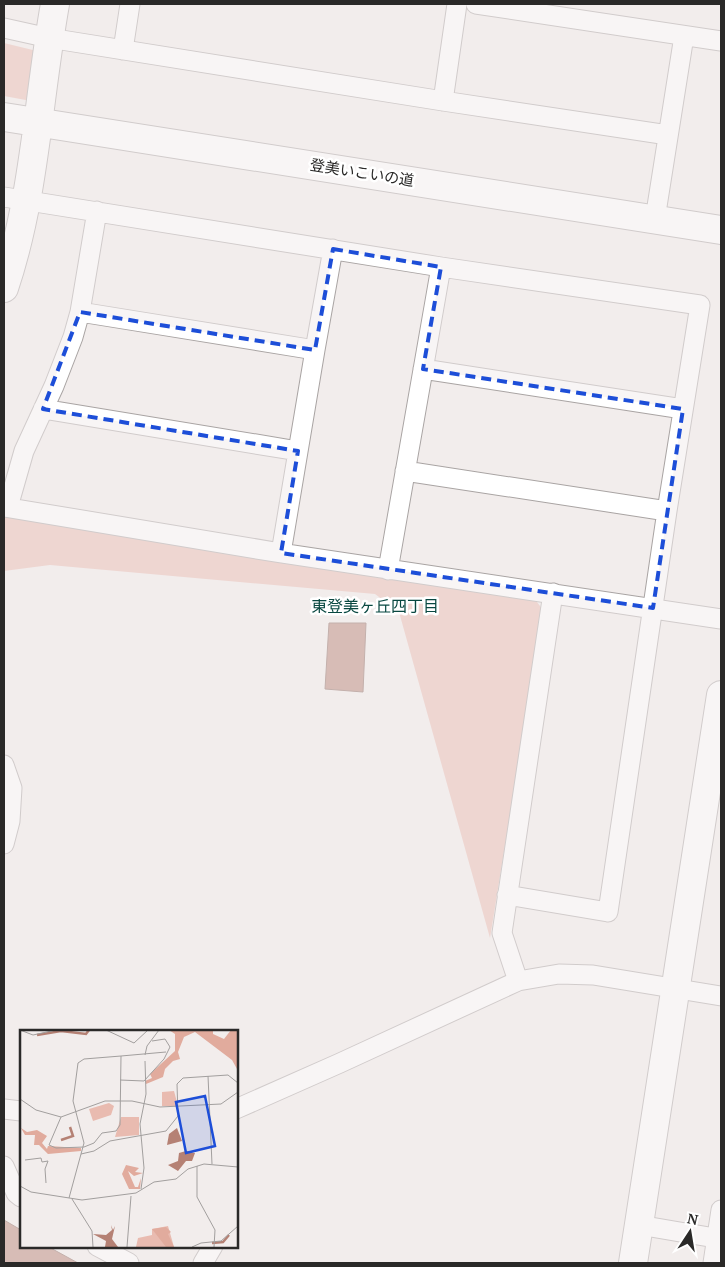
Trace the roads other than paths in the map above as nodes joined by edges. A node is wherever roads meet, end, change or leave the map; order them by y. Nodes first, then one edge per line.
1 (55, 4) edge
2 (130, 4) edge
3 (457, 4) edge
4 (476, 4) edge
5 (4, 28) edge
6 (684, 36) junction
7 (49, 38) junction
8 (721, 41) edge
9 (123, 50) junction
10 (443, 102) junction
11 (4, 117) edge
12 (38, 122) junction
13 (668, 135) junction
14 (15, 199) edge
15 (97, 211) junction
16 (655, 219) junction
17 (721, 230) edge
18 (333, 248) junction
19 (441, 267) junction
20 (4, 288) edge
21 (80, 312) junction
22 (315, 350) junction
23 (423, 369) junction
24 (43, 409) junction
25 (683, 409) junction
26 (298, 451) junction
27 (405, 471) junction
28 (6, 507) edge
29 (667, 511) junction
30 (281, 554) junction
31 (388, 570) junction
32 (553, 593) junction
33 (653, 608) junction
34 (721, 619) edge
35 (721, 695) edge
36 (4, 765) edge
37 (4, 844) edge
38 (507, 895) junction
39 (518, 981) junction
40 (677, 990) junction
41 (721, 996) edge
42 (238, 1108) edge
43 (4, 1109) edge
44 (20, 1111) edge
45 (4, 1166) edge
46 (14, 1194) edge
47 (721, 1210) edge
48 (639, 1225) junction
49 (719, 1239) edge
50 (99, 1247) edge
51 (212, 1247) edge
52 (128, 1263) edge
53 (203, 1263) edge
54 (633, 1263) edge
55 (713, 1263) edge

1 - 7 street
2 - 9 street
3 - 10 street
4 - 6 street
5 - 7 street
6 - 8 street
6 - 13 street
7 - 9 street
7 - 12 street
9 - 10 street
10 - 13 street
11 - 12 street, 登美いこいの道
12 - 14 street
12 - 16 street, 登美いこいの道
13 - 16 street
14 - 15 street
14 - 20 street
15 - 18 street
15 - 21 street
16 - 17 street, 登美いこいの道
18 - 19 street
18 - 22 street
19 - 23 street
19 - 25 street
21 - 22 street
21 - 24 street
22 - 26 street
23 - 25 street
23 - 27 street
24 - 26 street
24 - 28 street
25 - 29 street
26 - 30 street
27 - 29 street
27 - 31 street
28 - 30 street
29 - 33 street
30 - 31 street
31 - 32 street
32 - 33 street
32 - 38 street
33 - 34 street
33 - 38 street
35 - 40 street
36 - 37 street
38 - 39 street
39 - 40 street
39 - 42 street
40 - 41 street
40 - 48 street
43 - 44 street
45 - 46 street
47 - 49 street
48 - 49 street
48 - 54 street
49 - 55 street
50 - 52 street
51 - 53 street

